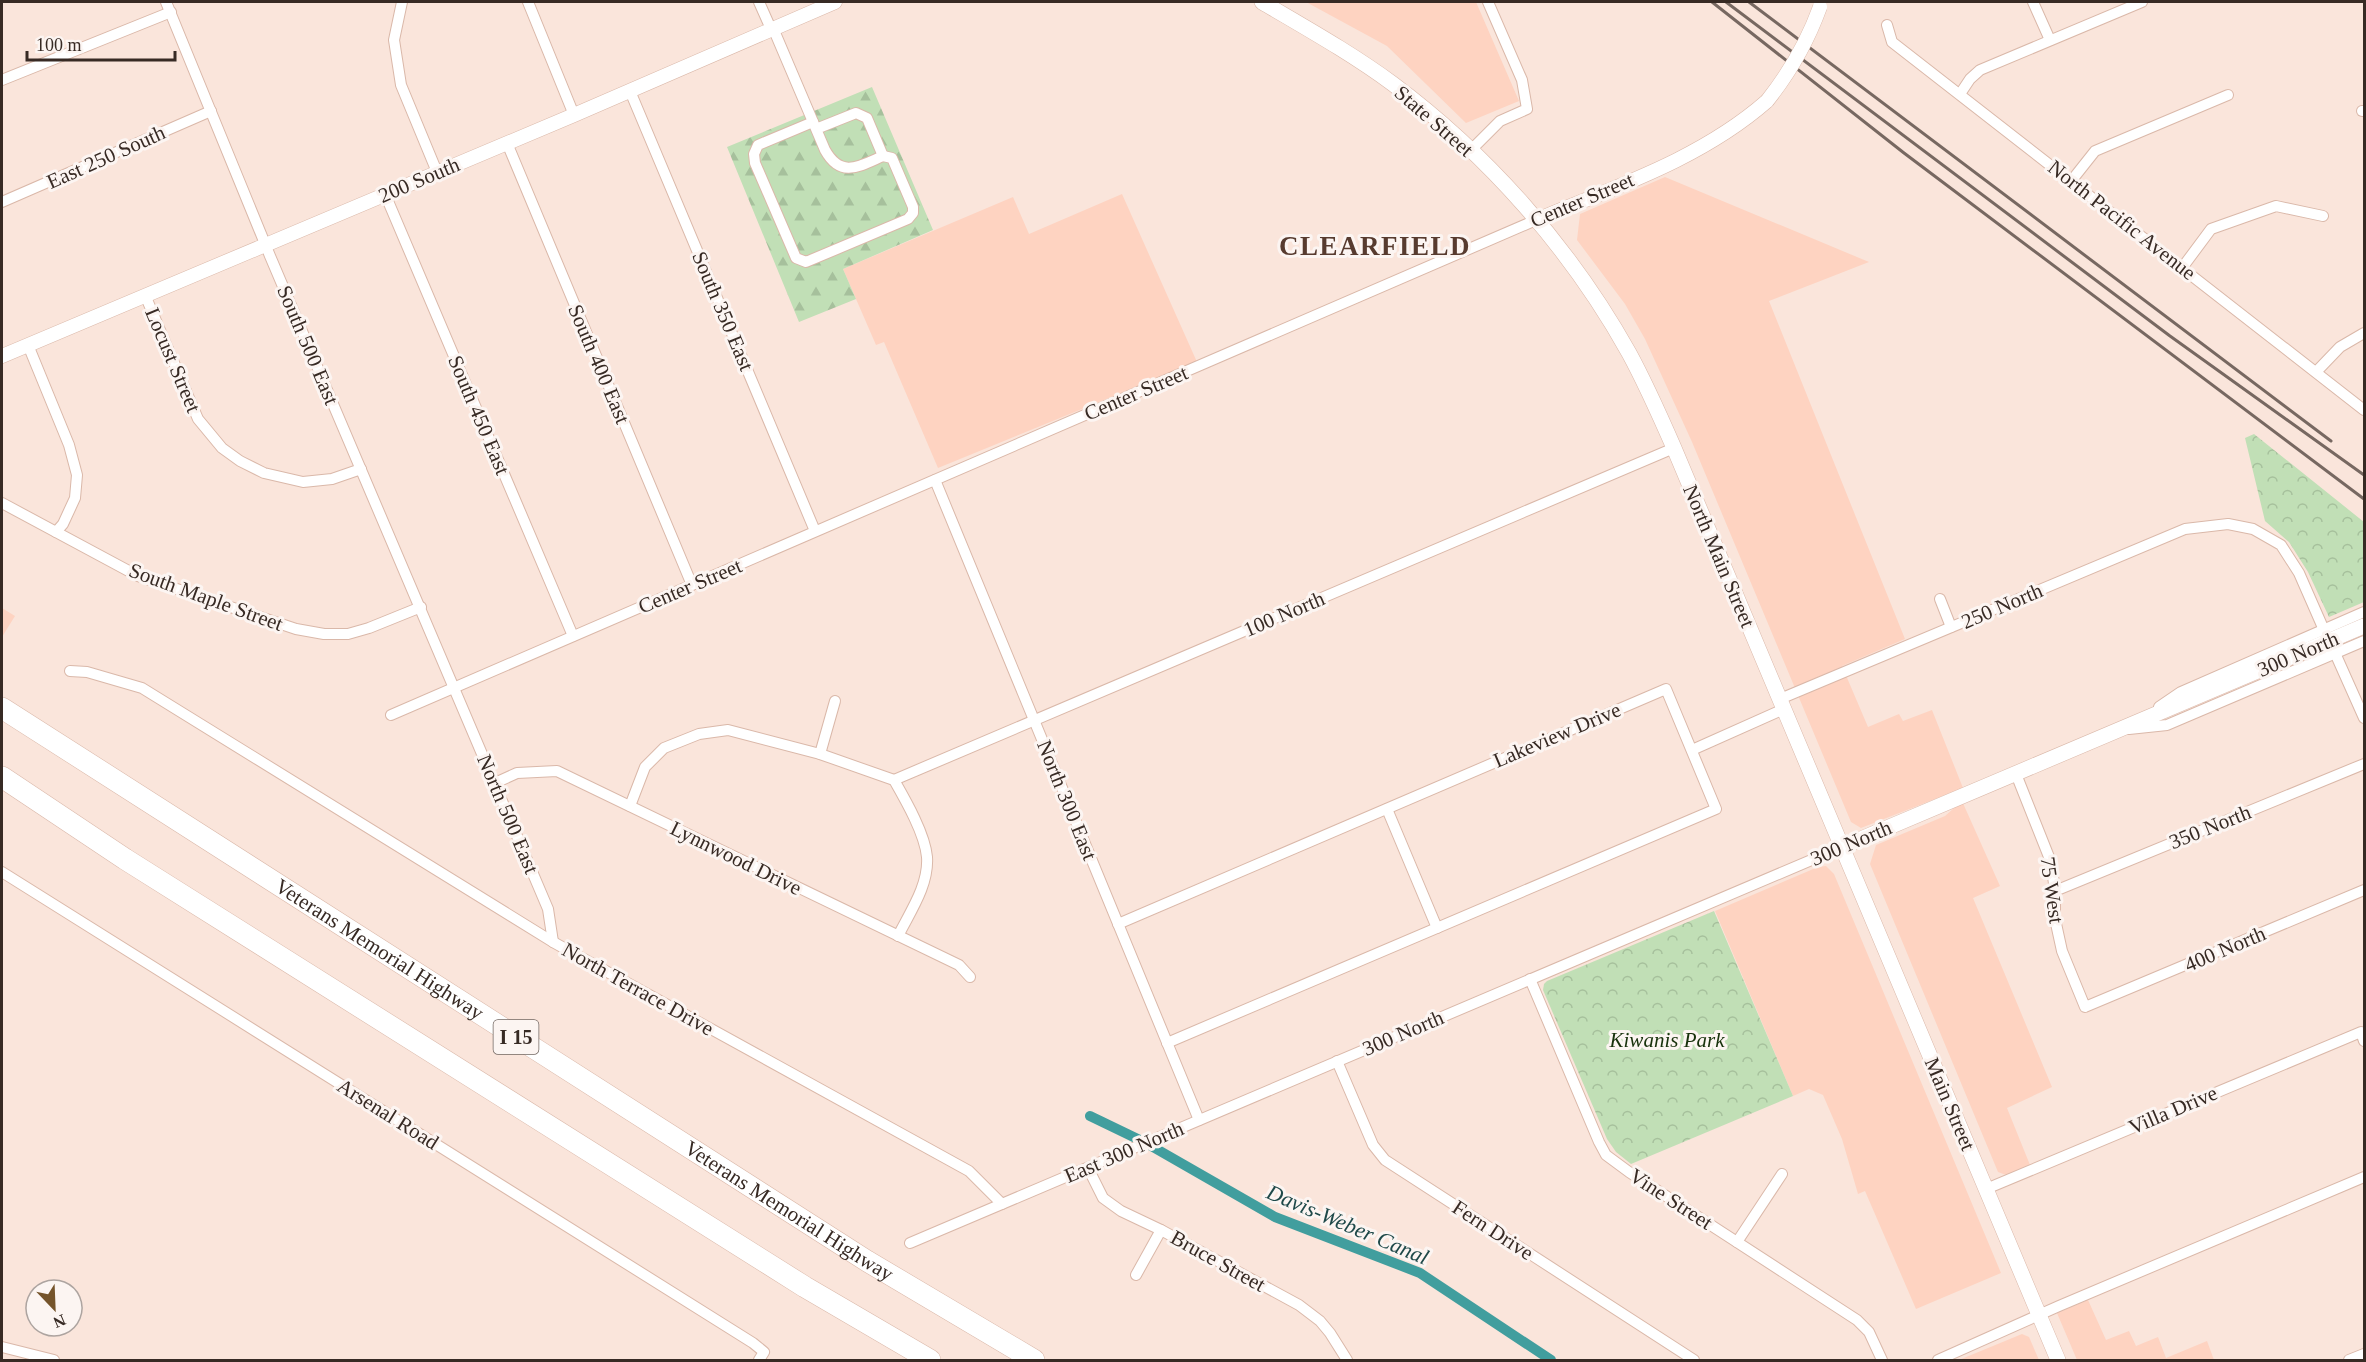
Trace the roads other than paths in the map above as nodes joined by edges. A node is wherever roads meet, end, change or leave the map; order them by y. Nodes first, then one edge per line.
1 (402, 2) edge
2 (528, 2) edge
3 (759, 2) edge
4 (835, 2) edge
5 (1262, 2) edge
6 (1488, 2) edge
7 (2034, 2) edge
8 (2142, 2) edge
9 (1821, 4) edge
10 (169, 7) edge
11 (1887, 25) dead end
12 (772, 28) junction
13 (2050, 40) junction
14 (2, 80) edge
15 (630, 91) junction
16 (1960, 94) junction
17 (2228, 95) dead end
18 (211, 111) junction
19 (574, 115) junction
20 (814, 126) junction
21 (507, 143) junction
22 (1470, 151) junction
23 (883, 156) junction
24 (437, 172) junction
25 (2072, 180) junction
26 (386, 194) junction
27 (2, 202) edge
28 (2323, 216) dead end
29 (1536, 220) junction
30 (265, 245) junction
31 (2182, 268) junction
32 (1578, 273) joint
33 (146, 296) junction
34 (2364, 333) edge
35 (28, 345) junction
36 (2, 356) edge
37 (2316, 372) junction
38 (2364, 410) edge
39 (1674, 448) junction
40 (361, 469) junction
41 (935, 480) junction
42 (2, 503) edge
43 (815, 531) junction
44 (56, 532) junction
45 (692, 585) junction
46 (1940, 599) dead end
47 (421, 607) junction
48 (2364, 612) edge
49 (2364, 626) edge
50 (1951, 627) junction
51 (2324, 630) junction
52 (573, 636) junction
53 (2364, 641) edge
54 (2335, 653) junction
55 (70, 671) dead end
56 (455, 687) junction
57 (835, 702) dead end
58 (1782, 704) junction
59 (2, 708) edge
60 (391, 715) dead end
61 (2364, 718) edge
62 (1034, 720) junction
63 (2120, 730) junction
64 (1692, 750) junction
65 (819, 754) junction
66 (2364, 764) edge
67 (2016, 774) junction
68 (2, 777) edge
69 (894, 780) junction
70 (495, 783) junction
71 (630, 806) junction
72 (1387, 808) junction
73 (1842, 847) junction
74 (2, 872) edge
75 (2364, 890) edge
76 (2055, 891) junction
77 (1118, 924) junction
78 (1437, 928) junction
79 (898, 936) junction
80 (553, 942) junction
81 (969, 977) dead end
82 (1530, 979) junction
83 (2085, 1007) joint
84 (2363, 1036) edge
85 (1167, 1043) junction
86 (1337, 1061) junction
87 (1199, 1120) junction
88 (1088, 1167) junction
89 (1782, 1174) dead end
90 (2364, 1177) edge
91 (1986, 1189) junction
92 (1002, 1204) junction
93 (1161, 1230) junction
94 (1737, 1242) junction
95 (910, 1243) dead end
96 (1136, 1275) dead end
97 (2039, 1316) junction
98 (2, 1347) edge
99 (2364, 1354) edge
100 (1689, 1359) edge
101 (54, 1360) edge
102 (759, 1360) edge
103 (930, 1360) edge
104 (1034, 1360) edge
105 (1347, 1360) edge
106 (1882, 1360) edge
107 (1938, 1360) edge
108 (2058, 1360) edge
109 (2349, 1360) edge

1 - 24 street
2 - 19 street
3 - 12 street
4 - 12 street, 200 South
5 - 22 main road, State Street
6 - 22 street
7 - 13 street
8 - 13 street
9 - 29 street, Center Street, bridge
10 - 14 street
10 - 18 street, South 500 East
11 - 16 street, North Pacific Avenue
12 - 15 street, 200 South
12 - 20 street
13 - 16 street
15 - 19 street, 200 South
15 - 43 street, South 350 East
16 - 25 street, North Pacific Avenue
17 - 25 street
18 - 27 street, East 250 South
18 - 30 street, South 500 East
19 - 21 street, 200 South
20 - 23 street
20 - 23 street
20 - 23 street
21 - 24 street, 200 South
21 - 45 street, South 400 East
22 - 29 main road, State Street
24 - 26 street, 200 South
25 - 31 street, North Pacific Avenue
26 - 30 street, 200 South
26 - 52 street, South 450 East
28 - 31 street
29 - 32 main road, State Street
29 - 41 street, Center Street
30 - 33 street, 200 South
30 - 40 street, South 500 East
31 - 37 street, North Pacific Avenue
32 - 39 main road, North Main Street
33 - 35 street, 200 South
33 - 40 street, Locust Street
34 - 37 street
35 - 36 street, 200 South
35 - 44 street
37 - 38 street, North Pacific Avenue
39 - 58 main road, North Main Street
39 - 62 street, 100 North
40 - 47 street, South 500 East
41 - 43 street, Center Street
41 - 62 street, North 300 East
42 - 44 street, South Maple Street
43 - 45 street, Center Street
44 - 47 street, South Maple Street
45 - 52 street, Center Street
46 - 50 street
47 - 56 street, South 500 East
48 - 51 street
49 - 63 main road, 300 North
50 - 51 street, 250 North
50 - 58 street, 250 North
51 - 63 street
52 - 56 street, Center Street
53 - 54 street
54 - 61 street
54 - 63 street
55 - 80 street, North Terrace Drive
56 - 60 street, Center Street
56 - 70 street, North 500 East
57 - 65 street
58 - 64 street
58 - 73 main road, North Main Street
59 - 104 highway, Veterans Memorial Highway / I 15
62 - 69 street, 100 North
62 - 77 street, North 300 East
63 - 67 main road, 300 North
64 - 72 street, Lakeview Drive
64 - 78 street, Lakeview Drive
65 - 69 street
65 - 71 street
66 - 76 street, 350 North
67 - 73 main road, 300 North
67 - 76 street, 75 West
68 - 103 highway, I 15
69 - 79 street
70 - 71 street, Lynnwood Drive
70 - 80 street, North 500 East
71 - 79 street, Lynnwood Drive
72 - 77 street, Lakeview Drive
72 - 78 street
73 - 82 street, 300 North
73 - 91 main road, Main Street
74 - 102 street, Arsenal Road
75 - 83 street, 400 North
76 - 83 street, 75 West
77 - 85 street, North 300 East
78 - 85 street, Lakeview Drive
79 - 81 street, Lynnwood Drive
80 - 92 street, North Terrace Drive
82 - 86 street, 300 North
82 - 94 street, Vine Street
84 - 91 street, Villa Drive
85 - 87 street, North 300 East
86 - 87 street, East 300 North
86 - 100 street, Fern Drive
87 - 88 street, East 300 North
88 - 92 street, East 300 North
88 - 93 street, Bruce Street
89 - 94 street
90 - 97 street
91 - 97 main road, Main Street
92 - 95 street, East 300 North
93 - 96 street
93 - 105 street, Bruce Street
94 - 106 street, Vine Street
97 - 107 street
97 - 108 main road, Main Street
98 - 101 street
99 - 109 street

